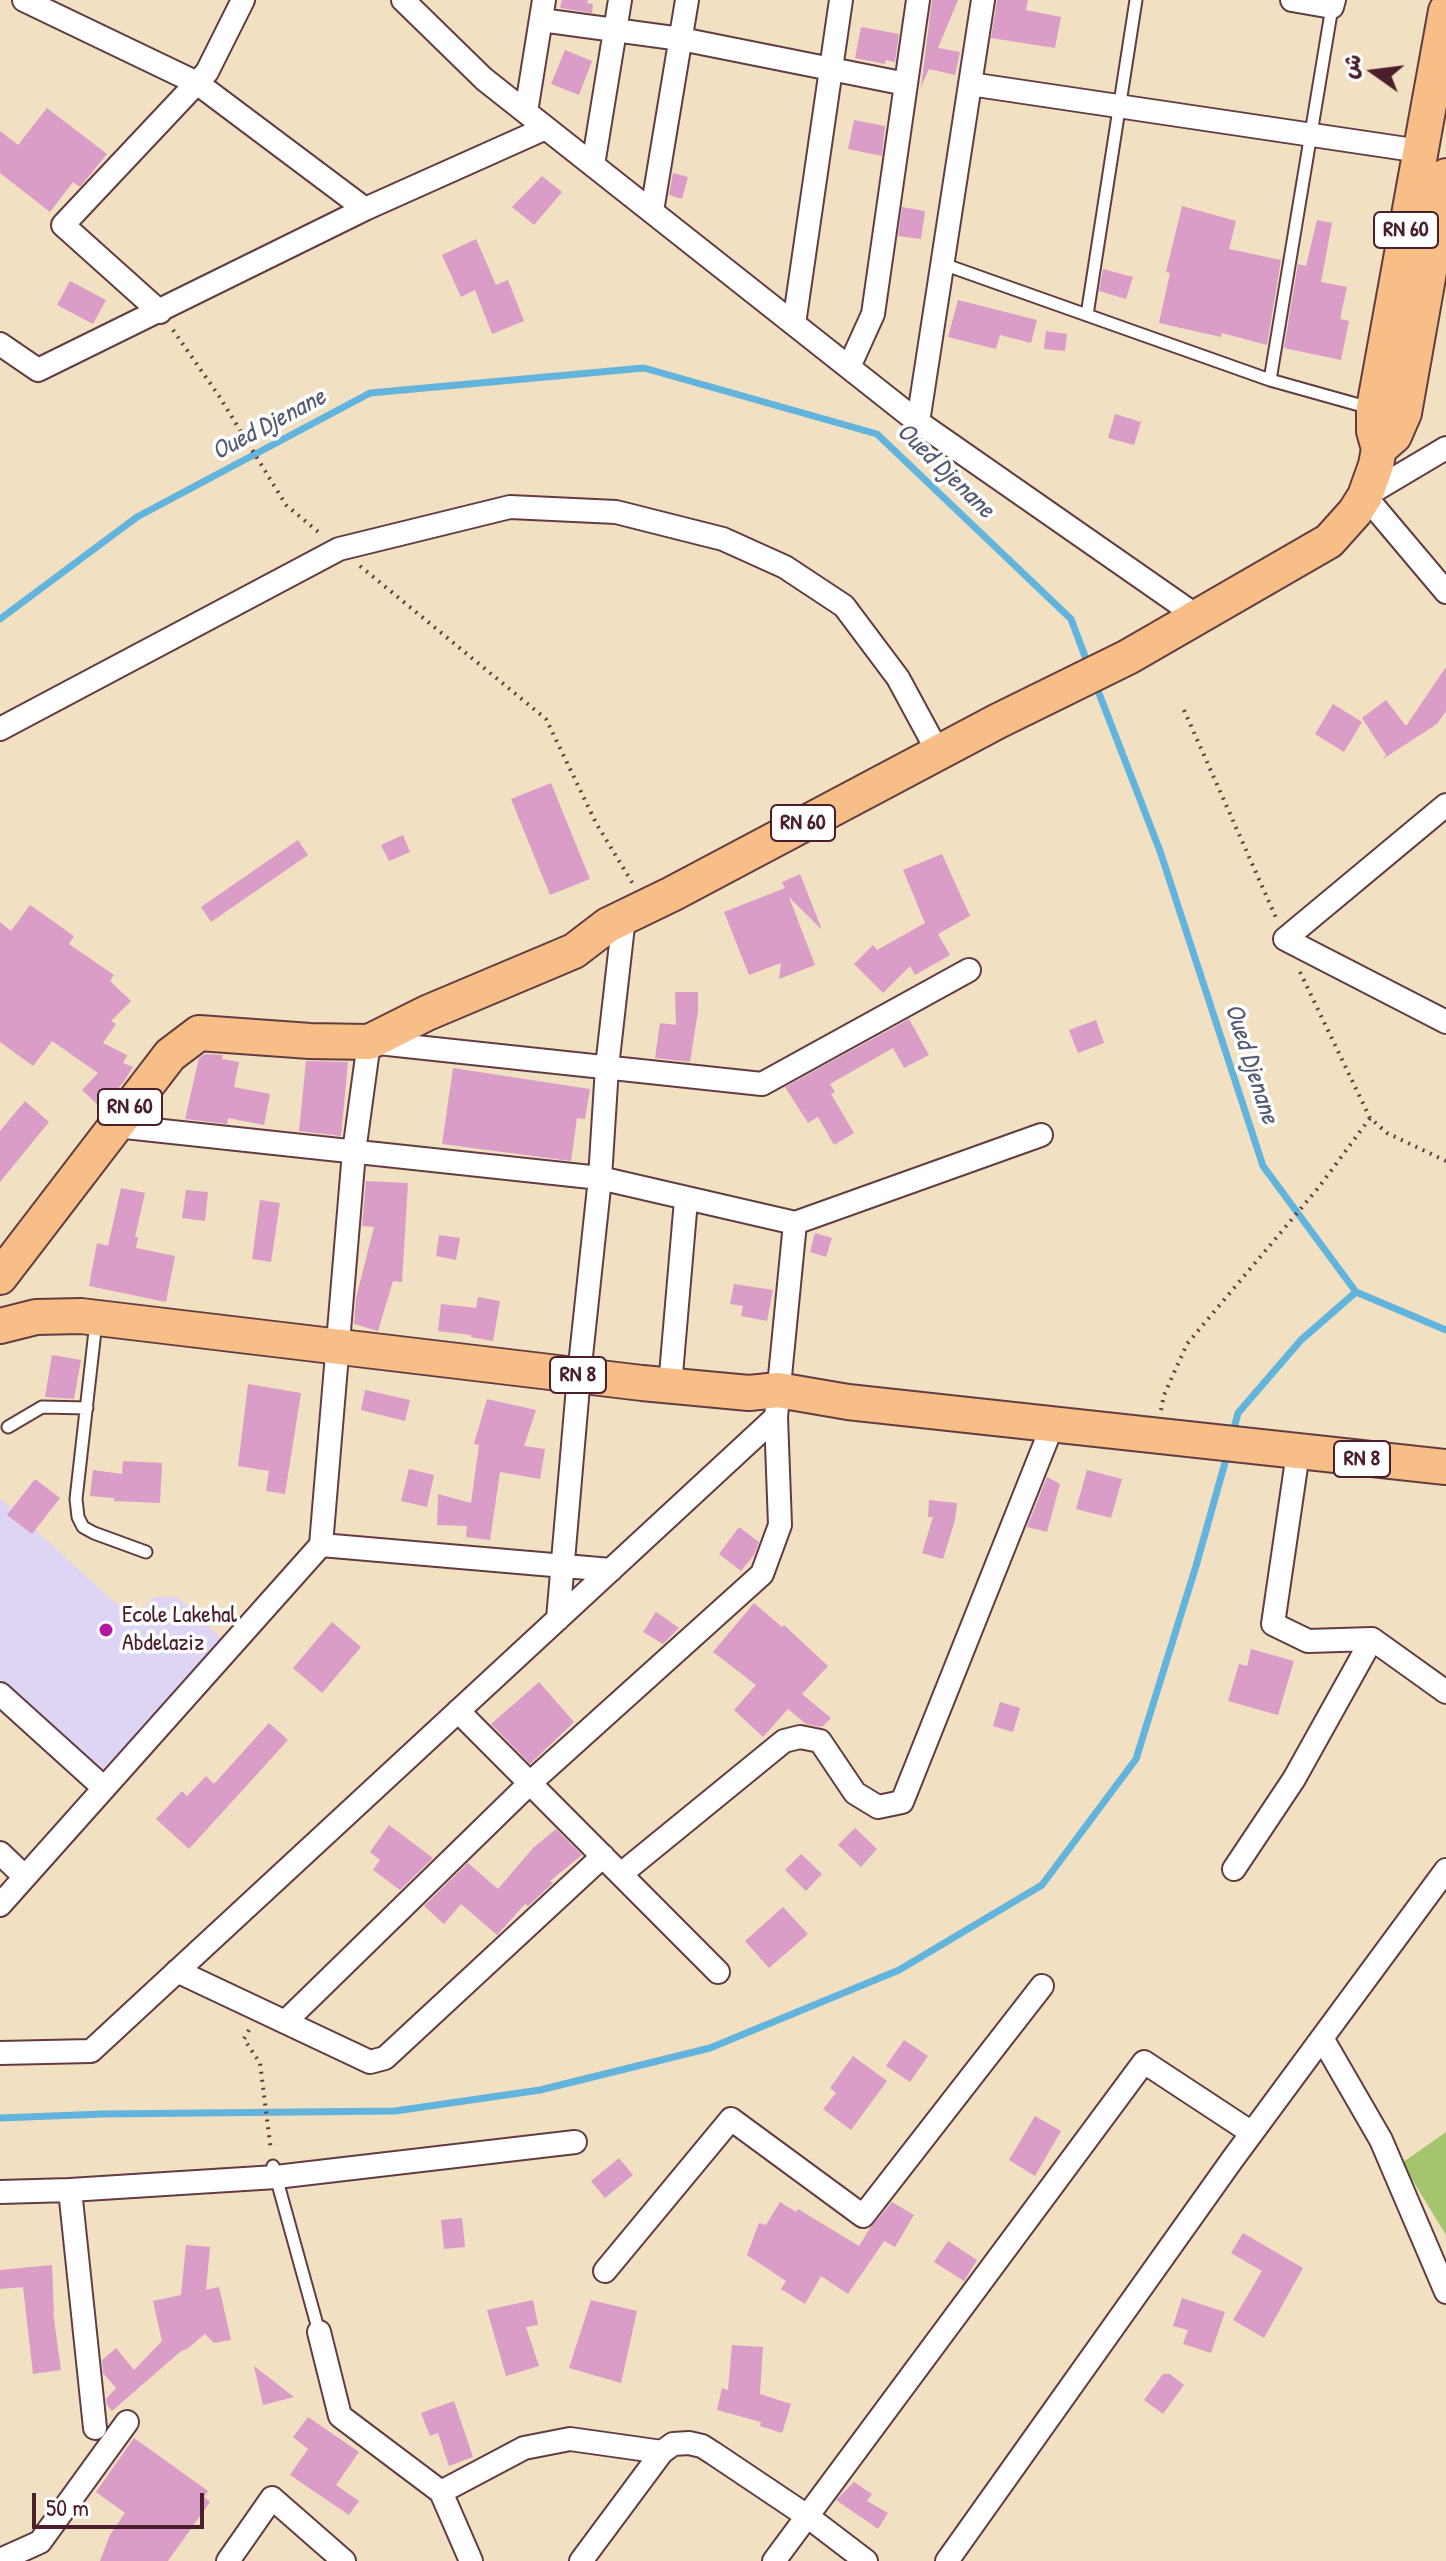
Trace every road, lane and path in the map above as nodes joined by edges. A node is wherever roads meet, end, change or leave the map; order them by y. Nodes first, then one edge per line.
1 (24, 0) edge
2 (243, 0) edge
3 (403, 0) edge
4 (620, 0) edge
5 (687, 0) edge
6 (841, 0) edge
7 (918, 0) edge
8 (983, 0) edge
9 (1136, 0) edge
10 (1292, 0) edge
11 (1333, 3) edge
12 (425, 10) edge
13 (543, 10) edge
14 (1446, 11) edge
15 (616, 30) junction
16 (681, 39) junction
17 (832, 67) junction
18 (197, 83) junction
19 (906, 84) junction
20 (970, 84) junction
21 (1121, 108) junction
22 (526, 112) junction
23 (546, 128) junction
24 (1311, 136) junction
25 (1420, 151) junction
26 (593, 165) junction
27 (1446, 176) edge
28 (365, 209) junction
29 (652, 211) junction
30 (943, 264) junction
31 (160, 312) junction
32 (1087, 315) junction
33 (794, 324) junction
34 (0, 344) edge
35 (849, 367) junction
36 (1270, 380) junction
37 (1374, 408) junction
38 (918, 422) junction
39 (1446, 448) edge
40 (1379, 449) junction
41 (1365, 496) junction
42 (339, 549) junction
43 (1446, 592) edge
44 (1198, 617) junction
45 (0, 729) edge
46 (938, 752) junction
47 (1442, 816) edge
48 (626, 916) junction
49 (969, 970) dead end
50 (1446, 1022) edge
51 (310, 1041) junction
52 (369, 1042) junction
53 (607, 1067) junction
54 (1370, 1118) dead end
55 (116, 1126) junction
56 (1041, 1135) dead end
57 (354, 1152) junction
58 (600, 1178) junction
59 (686, 1200) junction
60 (795, 1223) junction
61 (0, 1277) edge
62 (97, 1318) junction
63 (0, 1326) edge
64 (337, 1346) junction
65 (579, 1375) junction
66 (670, 1386) junction
67 (777, 1404) junction
68 (87, 1408) junction
69 (1053, 1424) junction
70 (8, 1427) dead end
71 (1157, 1436) junction
72 (1289, 1451) junction
73 (1446, 1467) edge
74 (321, 1545) junction
75 (146, 1552) dead end
76 (561, 1565) junction
77 (611, 1570) junction
78 (558, 1619) junction
79 (1372, 1639) junction
80 (1446, 1692) edge
81 (0, 1694) edge
82 (458, 1711) junction
83 (530, 1783) junction
84 (104, 1788) junction
85 (0, 1853) edge
86 (603, 1856) junction
87 (1234, 1869) dead end
88 (1446, 1870) edge
89 (621, 1874) junction
90 (25, 1877) junction
91 (0, 1905) edge
92 (177, 1971) junction
93 (718, 1972) dead end
94 (1042, 1986) dead end
95 (261, 2011) junction
96 (285, 2022) junction
97 (1322, 2038) junction
98 (0, 2053) edge
99 (1252, 2133) junction
100 (575, 2142) dead end
101 (274, 2172) junction
102 (70, 2190) junction
103 (0, 2192) edge
104 (605, 2271) dead end
105 (1446, 2292) edge
106 (319, 2332) joint
107 (127, 2422) dead end
108 (95, 2428) dead end
109 (662, 2452) junction
110 (441, 2492) junction
111 (807, 2516) junction
112 (0, 2560) edge
113 (228, 2561) edge
114 (344, 2561) edge
115 (471, 2561) edge
116 (581, 2561) edge
117 (774, 2561) edge
118 (866, 2561) edge
119 (947, 2561) edge

1 - 18 street
2 - 18 street
3 - 12 street
4 - 15 street
5 - 16 street
6 - 17 street
7 - 19 street
8 - 20 street
9 - 21 lane
10 - 11 street
11 - 24 lane
12 - 22 street
13 - 15 street
13 - 22 street
14 - 25 main road, RN 60
15 - 16 street
15 - 26 street
16 - 17 street
16 - 29 street
17 - 19 street
17 - 33 street
18 - 28 street
18 - 31 street
19 - 35 street
20 - 21 street
20 - 30 street
21 - 24 street
21 - 32 lane
22 - 23 street
23 - 26 street
23 - 28 street
24 - 25 street
24 - 36 lane
25 - 37 main road, RN 60
26 - 29 street
27 - 40 main road, RN 60
28 - 31 street
29 - 33 street
30 - 32 lane
30 - 38 street
31 - 34 street
31 - 42 path
32 - 36 lane
33 - 35 street
35 - 38 street
36 - 37 lane
37 - 40 main road, RN 60
38 - 44 street
39 - 41 street
40 - 41 main road, RN 60
41 - 43 street
41 - 44 main road, RN 60
42 - 45 street
42 - 46 street
42 - 48 path
44 - 46 main road, RN 60
46 - 48 main road, RN 60
47 - 50 street
48 - 51 main road, RN 60
48 - 52 main road
48 - 53 street
49 - 53 street
51 - 52 main road
51 - 55 main road, RN 60
52 - 53 street
52 - 57 street
53 - 58 street
54 - 71 path
55 - 57 street
55 - 61 main road, RN 60
56 - 60 street
57 - 58 street
57 - 64 street
58 - 59 street
58 - 65 street
59 - 60 street
59 - 66 street
60 - 67 street
62 - 63 main road, RN 8
62 - 64 main road, RN 8
62 - 68 lane
64 - 65 main road, RN 8
64 - 74 street
65 - 66 main road, RN 8
65 - 76 street
66 - 67 main road, RN 8
67 - 69 main road, RN 8
67 - 77 street
67 - 83 street
68 - 70 lane
68 - 75 lane
69 - 71 main road, RN 8
69 - 89 street
71 - 72 main road, RN 8
72 - 73 main road, RN 8
72 - 79 street
74 - 76 street
74 - 84 street
76 - 77 street
76 - 78 street
77 - 78 street
78 - 82 street
79 - 80 street
79 - 87 street
81 - 84 street
82 - 83 street
82 - 92 street
83 - 86 street
83 - 96 street
84 - 90 street
85 - 90 street
86 - 89 street
86 - 96 street
88 - 97 street
89 - 93 street
90 - 91 street
92 - 95 street
92 - 98 street
94 - 104 street
95 - 96 street
95 - 101 path
97 - 99 street
97 - 105 street
99 - 111 street
99 - 119 street
100 - 101 street
101 - 102 street
101 - 106 lane
102 - 103 street
102 - 108 street
106 - 110 street
107 - 112 street
109 - 110 street
109 - 111 street
109 - 116 street
110 - 115 street
111 - 117 street
111 - 118 street
113 - 114 street

